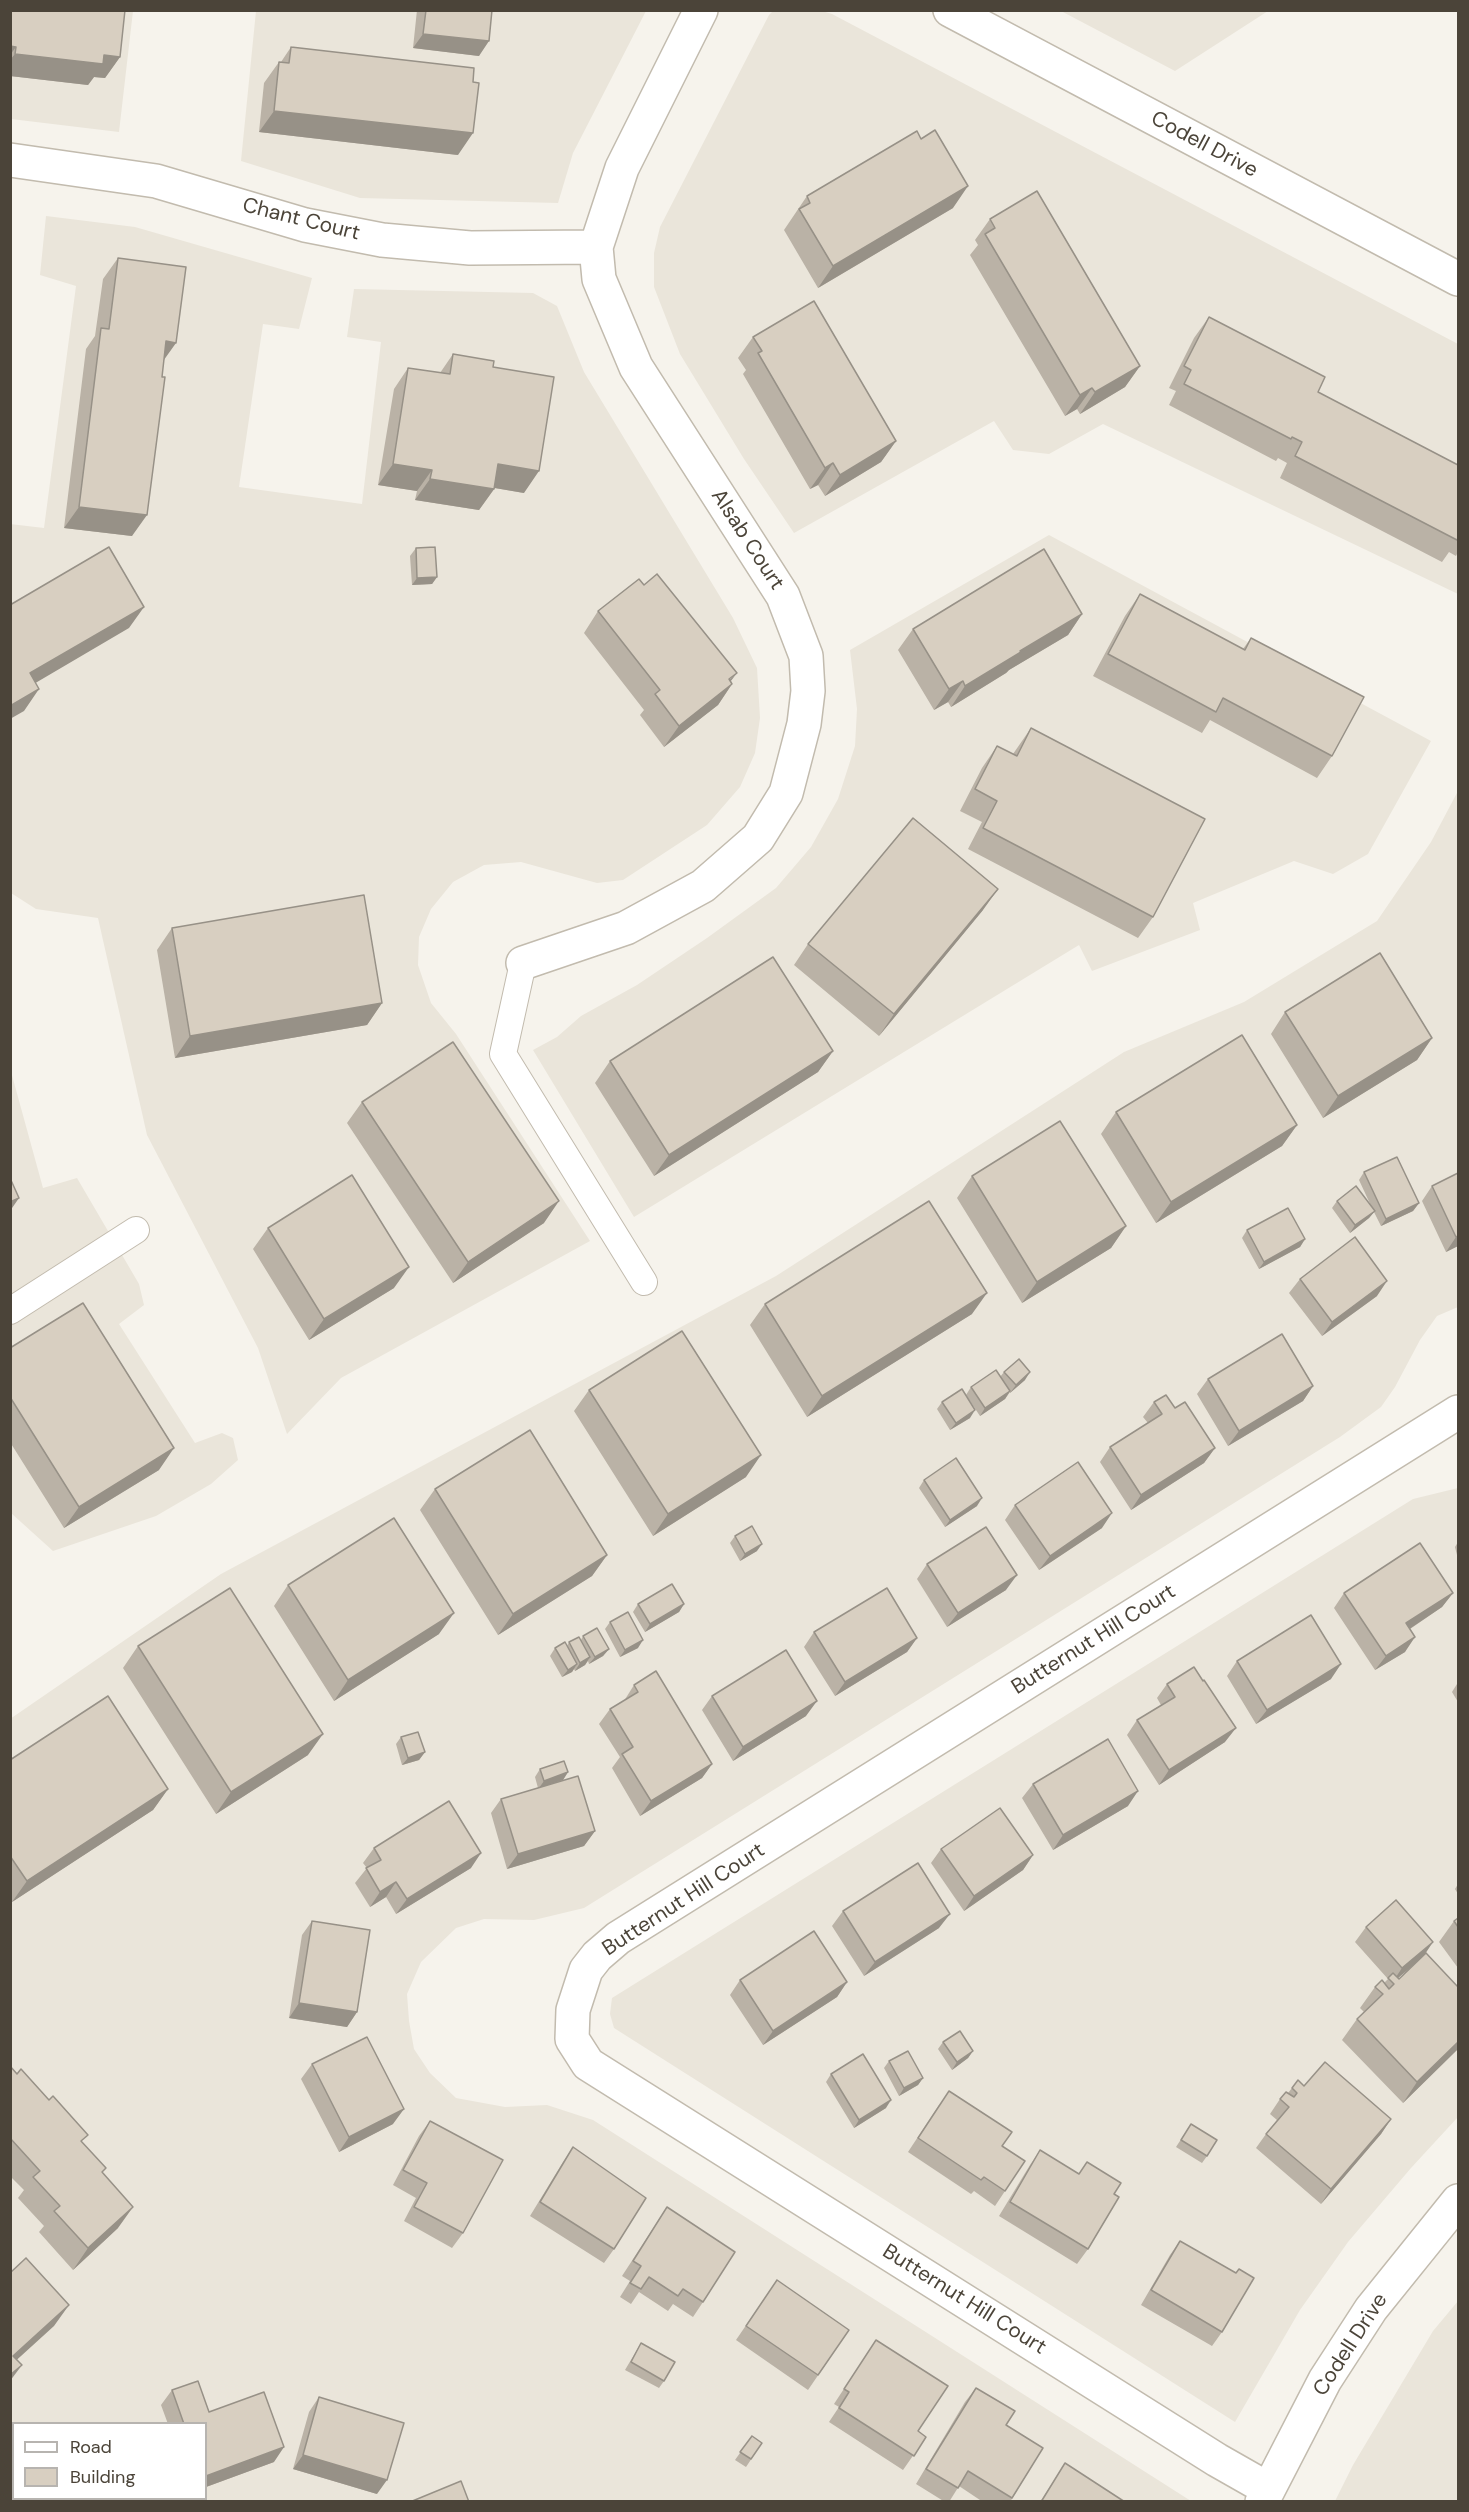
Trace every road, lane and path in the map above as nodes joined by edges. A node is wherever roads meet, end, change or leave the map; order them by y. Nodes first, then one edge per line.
1 (701, 10) edge
2 (950, 10) edge
3 (10, 160) edge
4 (596, 247) junction
5 (1458, 279) edge
6 (523, 963) joint
7 (136, 1230) dead end
8 (644, 1282) dead end
9 (10, 1311) edge
10 (1458, 1412) edge
11 (1458, 2201) edge
12 (1265, 2495) edge

1 - 4 street, Alsab Court
2 - 5 street, Codell Drive
3 - 4 street, Chant Court
4 - 6 street, Alsab Court
6 - 8 lane
7 - 9 lane
10 - 12 street, Butternut Hill Court
11 - 12 street, Codell Drive

